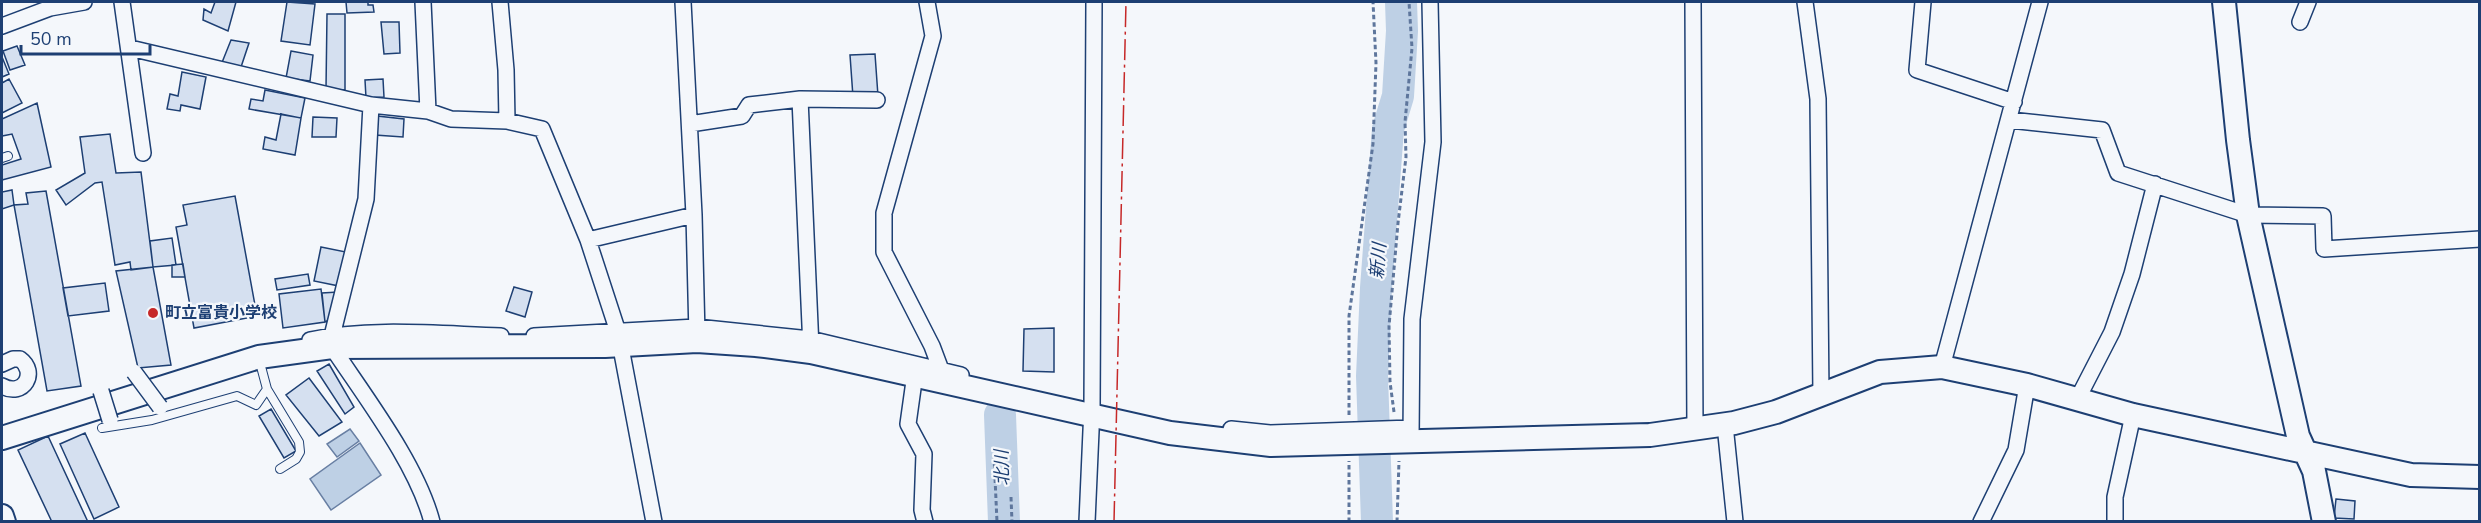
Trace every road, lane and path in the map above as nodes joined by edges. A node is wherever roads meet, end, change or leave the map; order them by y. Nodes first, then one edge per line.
1 (84, 2) edge
2 (122, 2) edge
3 (423, 2) edge
4 (500, 2) edge
5 (683, 2) edge
6 (927, 2) edge
7 (1094, 2) edge
8 (1373, 2) edge
9 (1409, 2) edge
10 (1430, 2) edge
11 (1693, 2) edge
12 (1805, 2) edge
13 (1923, 2) edge
14 (2040, 2) edge
15 (2224, 2) edge
16 (2308, 2) edge
17 (2300, 22) dead end
18 (2, 26) edge
19 (130, 48) junction
20 (800, 99) junction
21 (877, 100) dead end
22 (2014, 102) junction
23 (371, 105) junction
24 (428, 111) junction
25 (2010, 120) junction
26 (507, 121) junction
27 (690, 124) junction
28 (143, 153) dead end
29 (2155, 184) junction
30 (694, 215) junction
31 (2248, 215) junction
32 (2480, 239) edge
33 (588, 240) junction
34 (697, 334) junction
35 (619, 338) junction
36 (332, 341) junction
37 (811, 346) junction
38 (259, 357) junction
39 (2, 364) edge
40 (1942, 367) junction
41 (134, 372) dead end
42 (915, 374) junction
43 (940, 375) junction
44 (2026, 385) junction
45 (2, 386) edge
46 (267, 389) junction
47 (100, 391) dead end
48 (1821, 395) junction
49 (2077, 400) junction
50 (160, 407) dead end
51 (1091, 412) junction
52 (2133, 415) junction
53 (106, 424) joint
54 (1725, 425) junction
55 (2, 429) edge
56 (1695, 430) junction
57 (1404, 435) junction
58 (1349, 437) junction
59 (2, 438) edge
60 (2304, 450) junction
61 (994, 456) dead end
62 (280, 469) dead end
63 (2480, 477) edge
64 (1011, 497) dead end
65 (2, 516) edge
66 (4, 522) edge
67 (432, 522) edge
68 (654, 522) edge
69 (925, 522) edge
70 (997, 522) edge
71 (1012, 522) edge
72 (1087, 522) edge
73 (1349, 522) edge
74 (1397, 522) edge
75 (1735, 522) edge
76 (1981, 522) edge
77 (2115, 522) edge
78 (2324, 522) edge

1 - 18 street
2 - 19 street
3 - 24 street
4 - 26 street
5 - 27 street
6 - 43 street
7 - 51 street
8 - 58 path
9 - 57 path
10 - 57 street
11 - 56 street
12 - 48 street
13 - 22 street
14 - 22 street
15 - 31 street
16 - 17 street
19 - 23 street
19 - 28 street
20 - 21 street
20 - 27 street
20 - 37 street
22 - 25 street
23 - 24 street
23 - 36 street
24 - 26 street
25 - 29 street
25 - 40 street
26 - 33 street
27 - 30 street
29 - 31 street
29 - 49 street
30 - 33 street
30 - 34 street
31 - 32 street
31 - 60 street
33 - 35 street
34 - 35 street
34 - 37 street
35 - 36 street
35 - 68 street
36 - 38 street
36 - 55 street
36 - 67 street
37 - 42 street
37 - 43 street
38 - 46 lane
38 - 59 street
39 - 45 street
40 - 44 street
40 - 48 street
41 - 50 street, bridge
42 - 43 street
42 - 69 street
43 - 51 street
44 - 49 street
44 - 76 street
46 - 53 lane
46 - 62 lane
47 - 53 street, bridge
48 - 54 street
49 - 52 street
51 - 58 street
51 - 72 street
52 - 60 street
52 - 77 street
54 - 56 street
54 - 75 street
56 - 57 street
57 - 58 street
57 - 74 path
58 - 73 path
60 - 63 street
60 - 78 street
61 - 70 path
64 - 71 path
65 - 66 street

